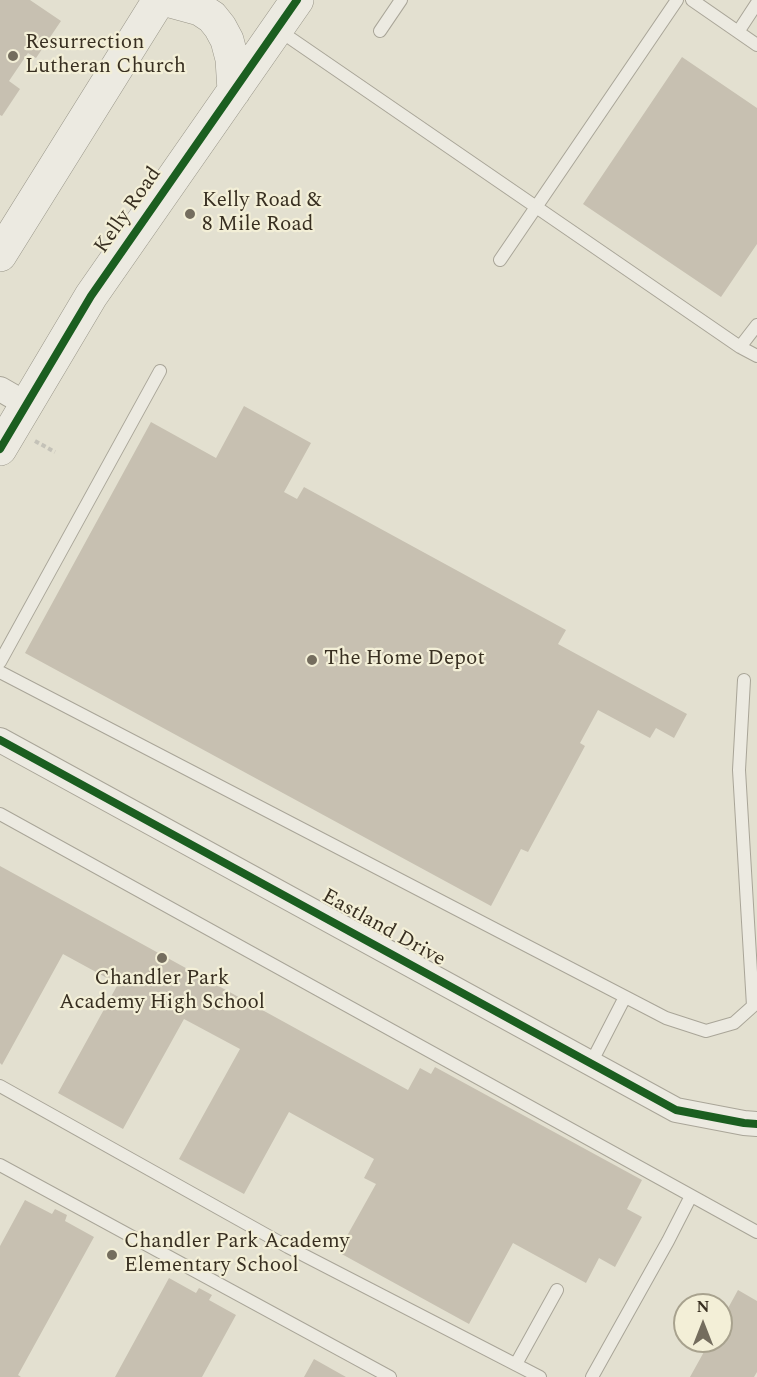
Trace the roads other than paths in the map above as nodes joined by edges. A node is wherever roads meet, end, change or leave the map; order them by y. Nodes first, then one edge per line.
1 (297, 0) edge
2 (401, 0) edge
3 (677, 0) edge
4 (692, 0) edge
5 (154, 3) edge
6 (757, 3) edge
7 (277, 29) junction
8 (380, 31) dead end
9 (738, 32) junction
10 (757, 45) edge
11 (234, 91) junction
12 (536, 207) junction
13 (3, 244) edge
14 (501, 260) dead end
15 (757, 324) edge
16 (740, 347) junction
17 (757, 356) edge
18 (160, 370) dead end
19 (13, 397) edge
20 (0, 449) edge
21 (0, 662) edge
22 (0, 672) edge
23 (744, 680) dead end
24 (0, 740) edge
25 (0, 814) edge
26 (625, 997) junction
27 (591, 1063) junction
28 (0, 1086) edge
29 (757, 1124) edge
30 (0, 1165) edge
31 (691, 1196) junction
32 (757, 1232) edge
33 (557, 1290) dead end
34 (516, 1364) junction
35 (390, 1377) edge
36 (540, 1377) edge
37 (592, 1377) edge

1 - 7 street, Kelly Road
2 - 8 lane
3 - 12 lane
4 - 9 lane
5 - 11 street
5 - 13 street
6 - 9 lane
7 - 11 street, Kelly Road
7 - 12 lane
9 - 10 lane
11 - 19 street, Kelly Road
12 - 14 lane
12 - 16 lane
15 - 16 lane
16 - 17 lane
18 - 21 lane
19 - 20 street, Kelly Road
22 - 26 lane
23 - 26 lane
24 - 27 street, Eastland Drive
25 - 31 lane
26 - 27 lane
27 - 29 street, Eastland Drive
28 - 34 lane
30 - 35 lane
31 - 32 lane
31 - 37 lane
33 - 34 lane
34 - 36 lane

